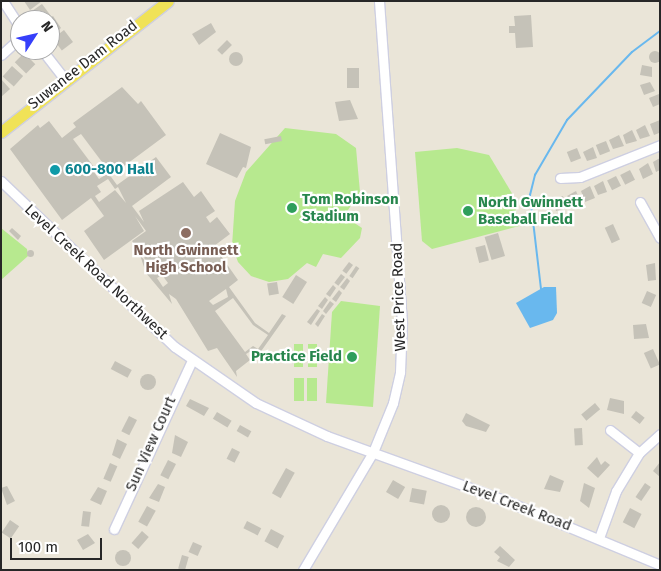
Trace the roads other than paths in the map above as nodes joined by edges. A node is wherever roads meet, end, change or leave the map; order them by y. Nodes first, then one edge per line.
1 (3, 1) edge
2 (168, 1) edge
3 (379, 1) edge
4 (10, 12) edge
5 (50, 60) edge
6 (65, 79) junction
7 (1, 132) edge
8 (660, 145) edge
9 (560, 178) dead end
10 (1, 181) edge
11 (640, 202) dead end
12 (660, 238) edge
13 (192, 360) junction
14 (610, 430) dead end
15 (660, 434) edge
16 (373, 452) junction
17 (639, 454) junction
18 (114, 529) dead end
19 (599, 538) junction
20 (660, 566) edge
21 (303, 570) edge

1 - 4 street
2 - 6 main road, Suwanee Dam Road
3 - 16 street, West Price Road
5 - 6 street
6 - 7 main road, Suwanee Dam Road
8 - 9 street
10 - 13 street, Level Creek Road Northwest
11 - 12 street
13 - 16 street, Level Creek Road Northwest
13 - 18 street, Sun View Court
14 - 17 street
15 - 17 street
16 - 19 street, Level Creek Road
16 - 21 street, West Price Road
17 - 19 street
19 - 20 street, Level Creek Road

